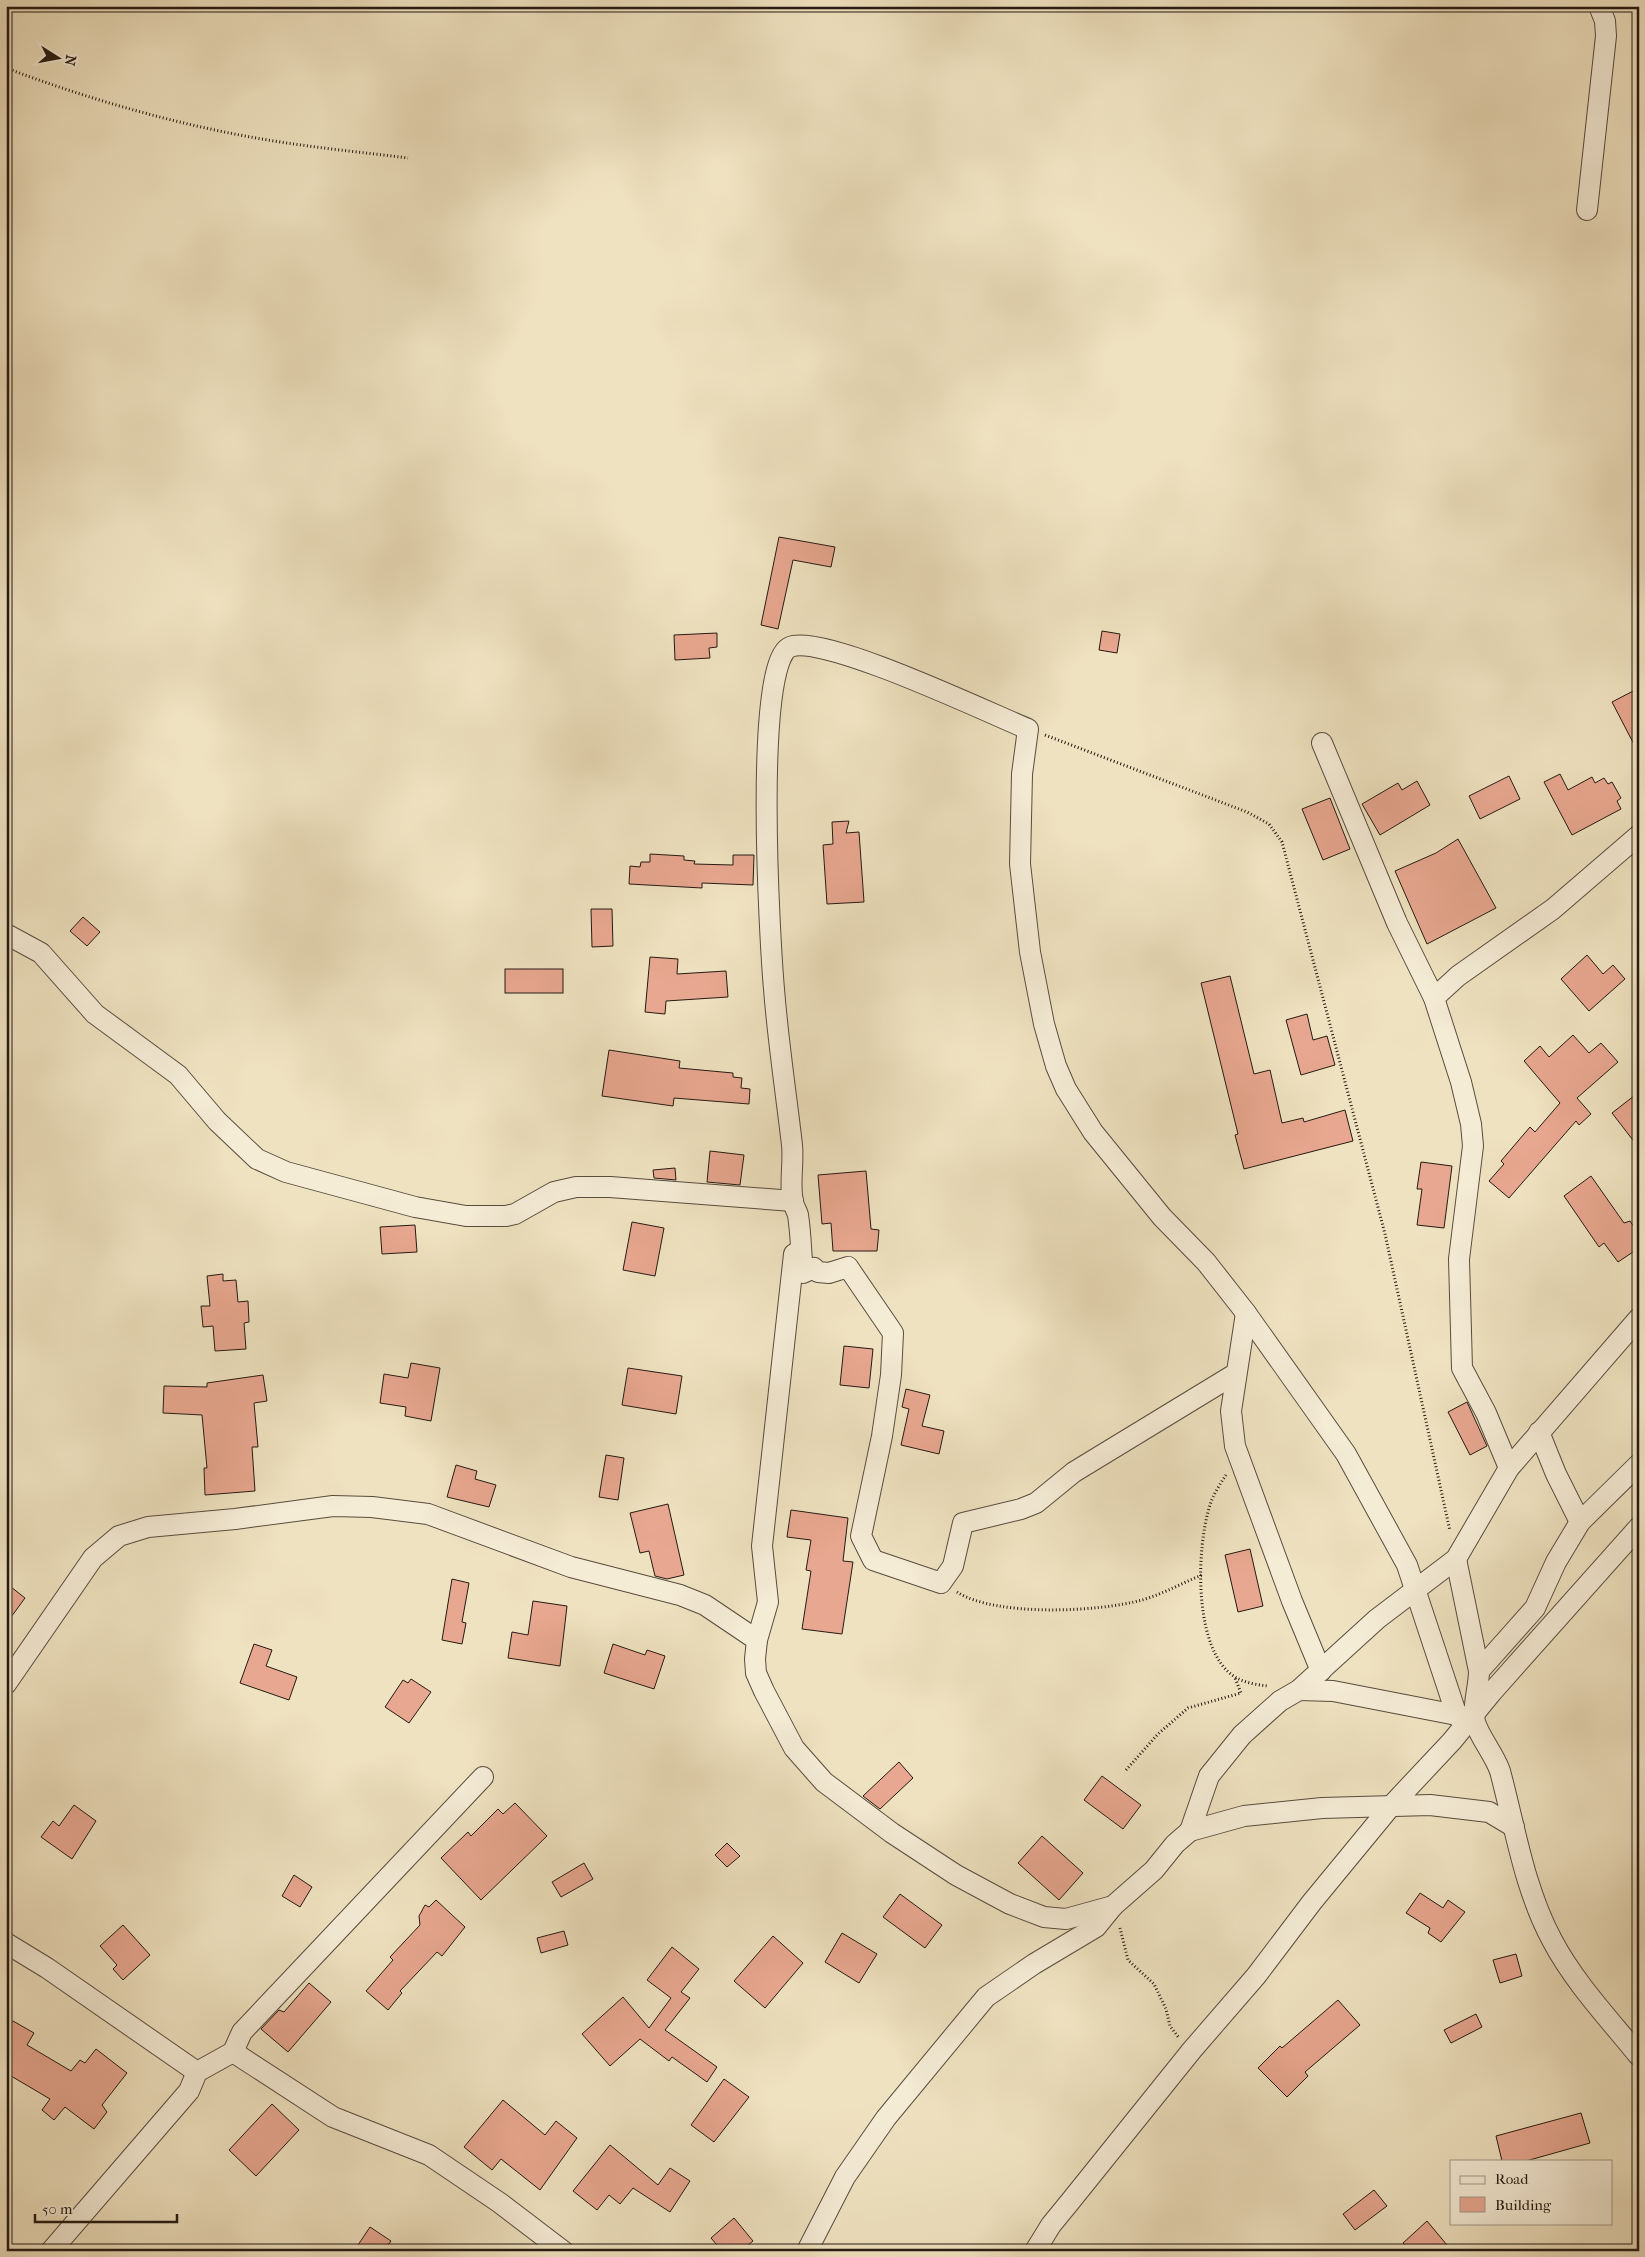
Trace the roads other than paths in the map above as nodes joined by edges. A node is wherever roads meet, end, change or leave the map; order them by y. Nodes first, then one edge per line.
1 (1599, 6) edge
2 (1587, 210) dead end
3 (1322, 743) dead end
4 (1639, 835) edge
5 (6, 934) edge
6 (1434, 998) junction
7 (795, 1208) junction
8 (1246, 1313) junction
9 (1639, 1318) edge
10 (1235, 1374) junction
11 (1539, 1432) junction
12 (1639, 1464) edge
13 (1509, 1468) junction
14 (1580, 1522) junction
15 (1639, 1528) edge
16 (1456, 1559) junction
17 (1415, 1589) junction
18 (757, 1640) junction
19 (1321, 1671) junction
20 (1479, 1671) junction
21 (6, 1684) edge
22 (1299, 1690) junction
23 (1467, 1715) junction
24 (483, 1777) dead end
25 (1391, 1806) junction
26 (1514, 1827) junction
27 (1190, 1832) junction
28 (1113, 1906) junction
29 (6, 1943) edge
30 (233, 2052) junction
31 (1639, 2056) edge
32 (197, 2072) junction
33 (51, 2251) edge
34 (563, 2251) edge
35 (807, 2251) edge
36 (1035, 2251) edge

1 - 2 street
3 - 6 street
4 - 6 street
5 - 7 street
6 - 13 street
7 - 8 street
7 - 10 street
7 - 18 street
8 - 10 street
8 - 17 street
9 - 11 street
10 - 19 street
11 - 13 street
11 - 14 street
12 - 14 street
13 - 16 street
14 - 20 street
15 - 23 street
16 - 17 street
16 - 20 street
17 - 19 street
17 - 23 street
18 - 21 street
18 - 28 street
19 - 22 street
20 - 23 street
22 - 23 street
22 - 27 street
23 - 25 street
23 - 26 street
24 - 30 street
25 - 26 street
25 - 27 street
25 - 36 street
26 - 31 street
27 - 28 street
28 - 35 street
29 - 32 street
30 - 32 street
30 - 34 street
32 - 33 street

